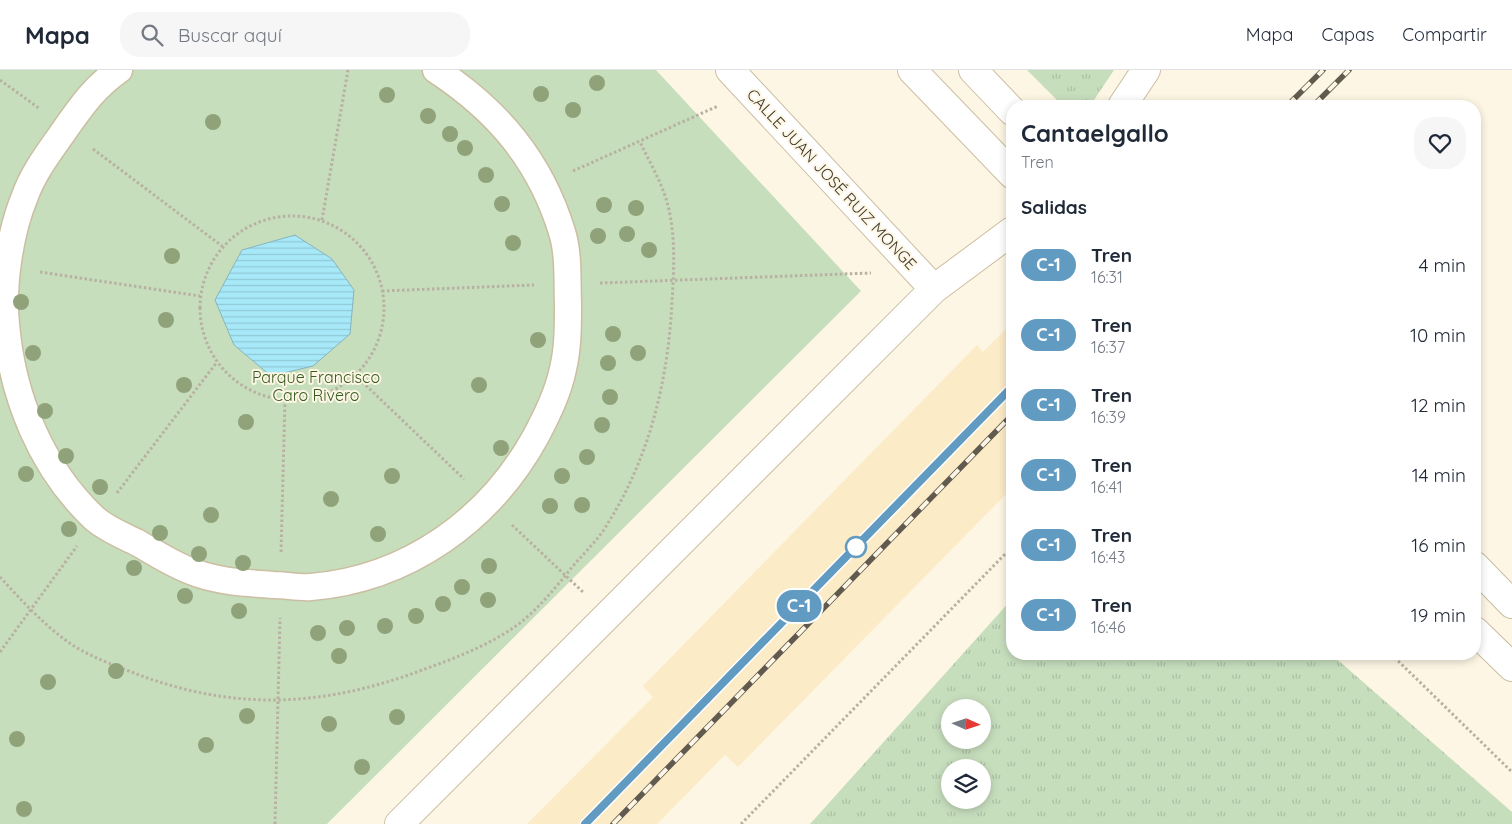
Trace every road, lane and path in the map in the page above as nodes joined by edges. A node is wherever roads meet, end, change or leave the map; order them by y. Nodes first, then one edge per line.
1 (120, 70) edge
2 (348, 70) edge
3 (436, 70) edge
4 (730, 70) edge
5 (912, 70) edge
6 (973, 70) edge
7 (1146, 70) edge
8 (0, 80) edge
9 (751, 92) junction
10 (1126, 100) edge
11 (1006, 105) edge
12 (65, 129) junction
13 (640, 142) junction
14 (1006, 168) edge
15 (543, 184) junction
16 (322, 220) junction
17 (1006, 236) edge
18 (222, 246) junction
19 (897, 249) junction
20 (8, 267) junction
21 (673, 280) junction
22 (568, 284) junction
23 (934, 289) junction
24 (382, 291) junction
25 (200, 296) junction
26 (1006, 553) edge
27 (1481, 572) edge
28 (0, 577) edge
29 (1512, 604) edge
30 (1481, 637) edge
31 (1397, 660) edge
32 (1512, 667) edge
33 (1512, 772) edge
34 (400, 824) edge
35 (741, 824) edge

1 - 12 street
2 - 16 path
3 - 15 street
4 - 9 street, CALLE JUAN JOSÉ RUIZ MONGE
5 - 14 street
6 - 11 street
7 - 10 street
8 - 12 path
9 - 13 path
9 - 19 street, CALLE JUAN JOSÉ RUIZ MONGE
12 - 18 path
12 - 20 street
13 - 15 path
13 - 21 path
15 - 22 street
16 - 18 path
16 - 24 path
17 - 23 street
18 - 25 path
19 - 21 path
19 - 23 street, CALLE JUAN JOSÉ RUIZ MONGE
20 - 22 street
20 - 25 path
21 - 22 path
21 - 28 path
22 - 24 path
23 - 34 street
24 - 25 path
26 - 35 path
27 - 29 street
30 - 32 street
31 - 33 path

